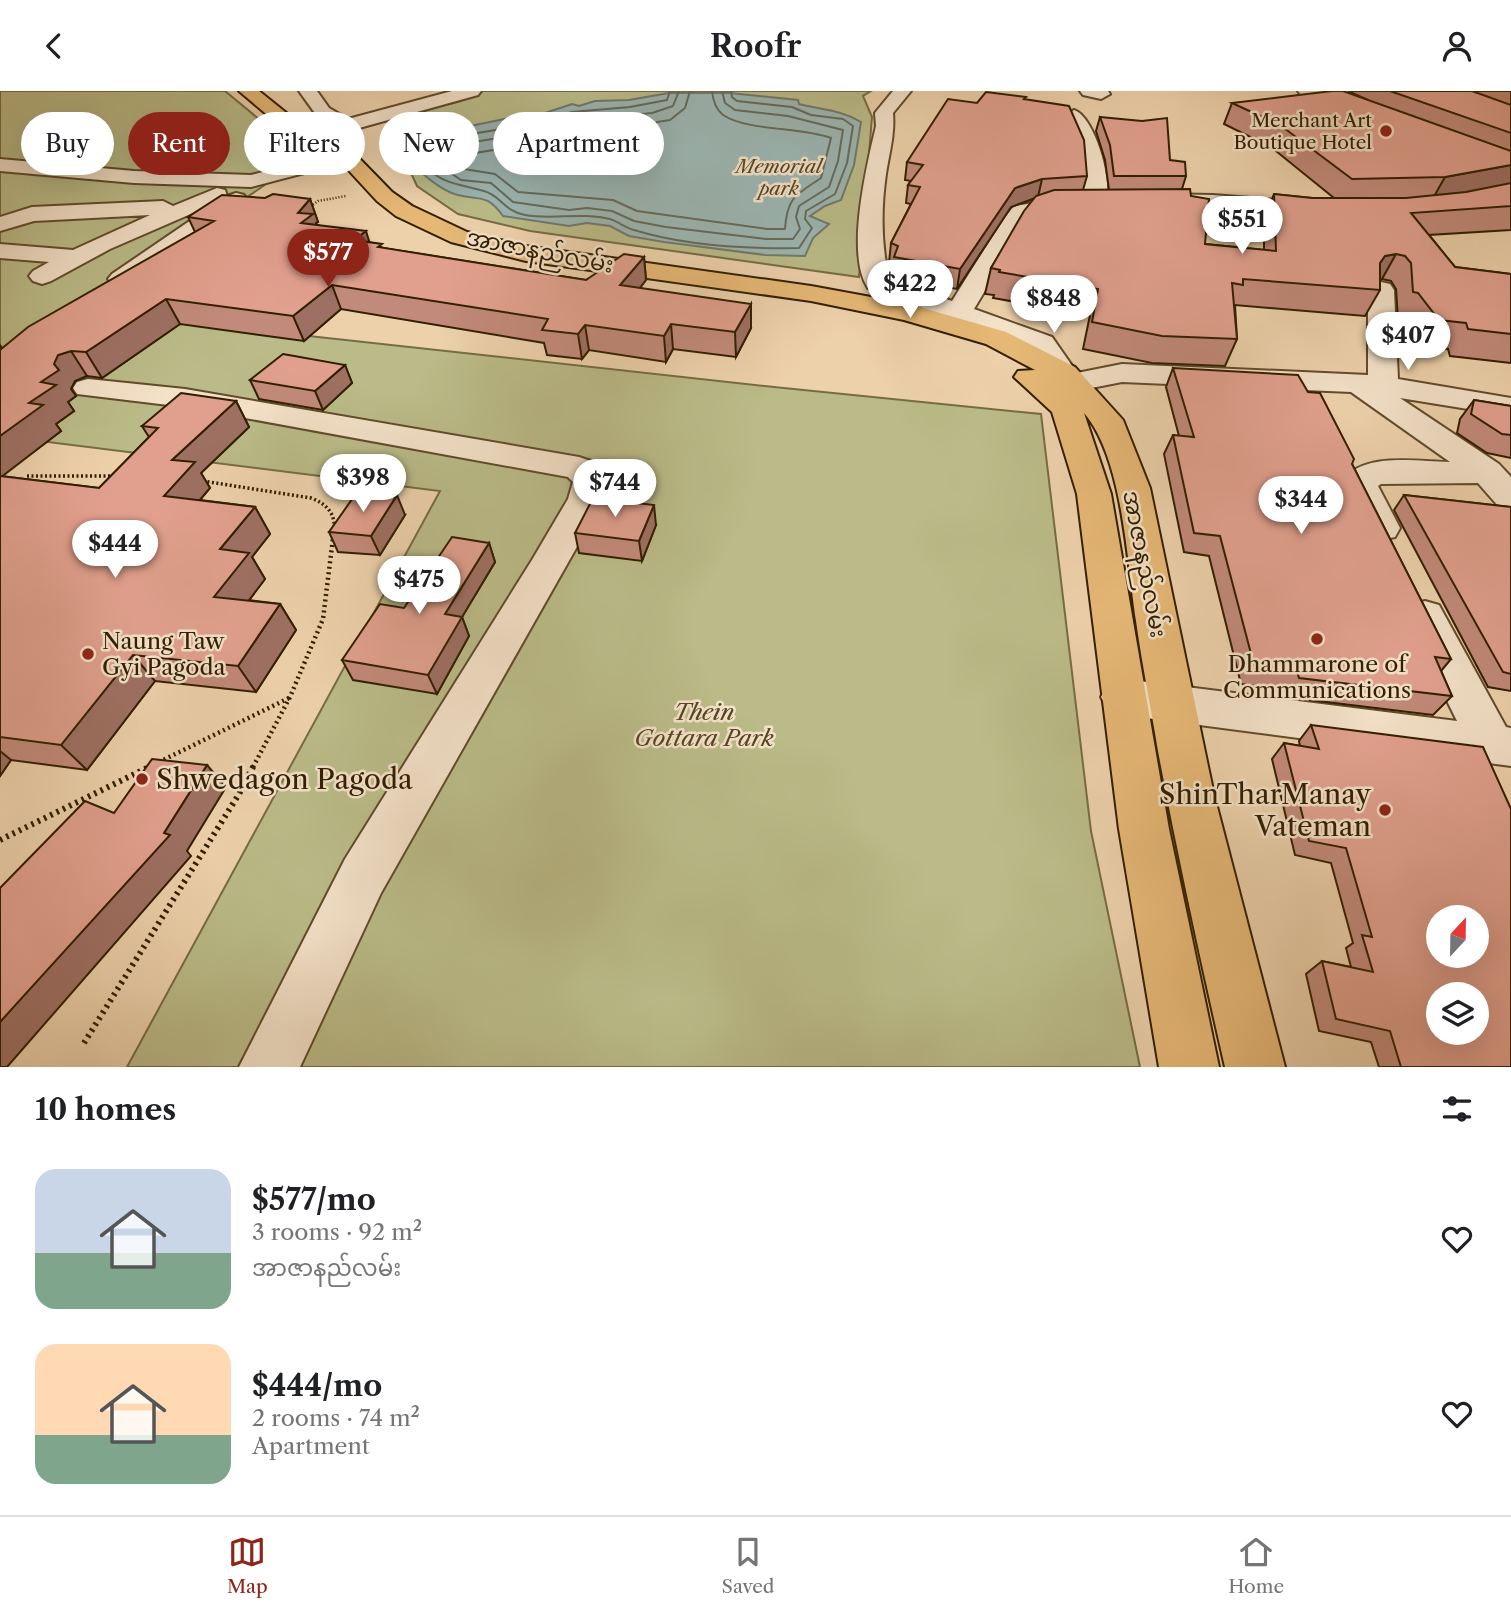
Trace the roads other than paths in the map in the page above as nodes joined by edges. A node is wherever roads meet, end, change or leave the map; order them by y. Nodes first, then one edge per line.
1 (248, 91) edge
2 (308, 91) edge
3 (472, 91) edge
4 (902, 91) edge
5 (1307, 91) edge
6 (364, 98) dead end
7 (280, 112) edge
8 (323, 112) edge
9 (1074, 116) edge
10 (373, 118) junction
11 (1375, 120) edge
12 (365, 123) edge
13 (0, 165) edge
14 (265, 175) edge
15 (349, 175) edge
16 (251, 181) junction
17 (1116, 201) junction
18 (183, 207) junction
19 (1339, 212) edge
20 (2, 225) edge
21 (141, 226) junction
22 (102, 244) junction
23 (0, 251) edge
24 (75, 257) junction
25 (42, 276) dead end
26 (1381, 290) edge
27 (101, 293) edge
28 (842, 307) junction
29 (959, 312) junction
30 (1068, 376) junction
31 (1371, 384) junction
32 (88, 388) dead end
33 (1511, 407) edge
34 (1499, 485) edge
35 (1123, 697) junction
36 (1172, 704) junction
37 (1501, 746) edge
38 (270, 1067) edge
39 (1189, 1067) edge
40 (1255, 1067) edge

1 - 7 main road, အာဇာနည်လမ်း
2 - 8 street
3 - 10 street
4 - 29 street
5 - 11 street
6 - 10 street
9 - 17 street
10 - 12 street
13 - 16 street
14 - 16 street
15 - 28 main road, အာဇာနည်လမ်း
16 - 18 street
16 - 27 street
17 - 19 street
17 - 29 street
18 - 20 street
18 - 21 street
20 - 21 street
20 - 22 street
21 - 22 street
22 - 24 street
23 - 24 street
24 - 25 street
26 - 31 street
28 - 30 main road, အာဇာနည်လမ်း
28 - 35 main road, အာဇာနည်လမ်း
29 - 30 street
30 - 31 street
30 - 36 main road, အာဇာနည်လမ်း
31 - 33 street
31 - 34 street
32 - 38 street
34 - 37 street
35 - 36 street
35 - 39 main road, အာဇာနည်လမ်း
36 - 37 street
36 - 40 main road, အာဇာနည်လမ်း

